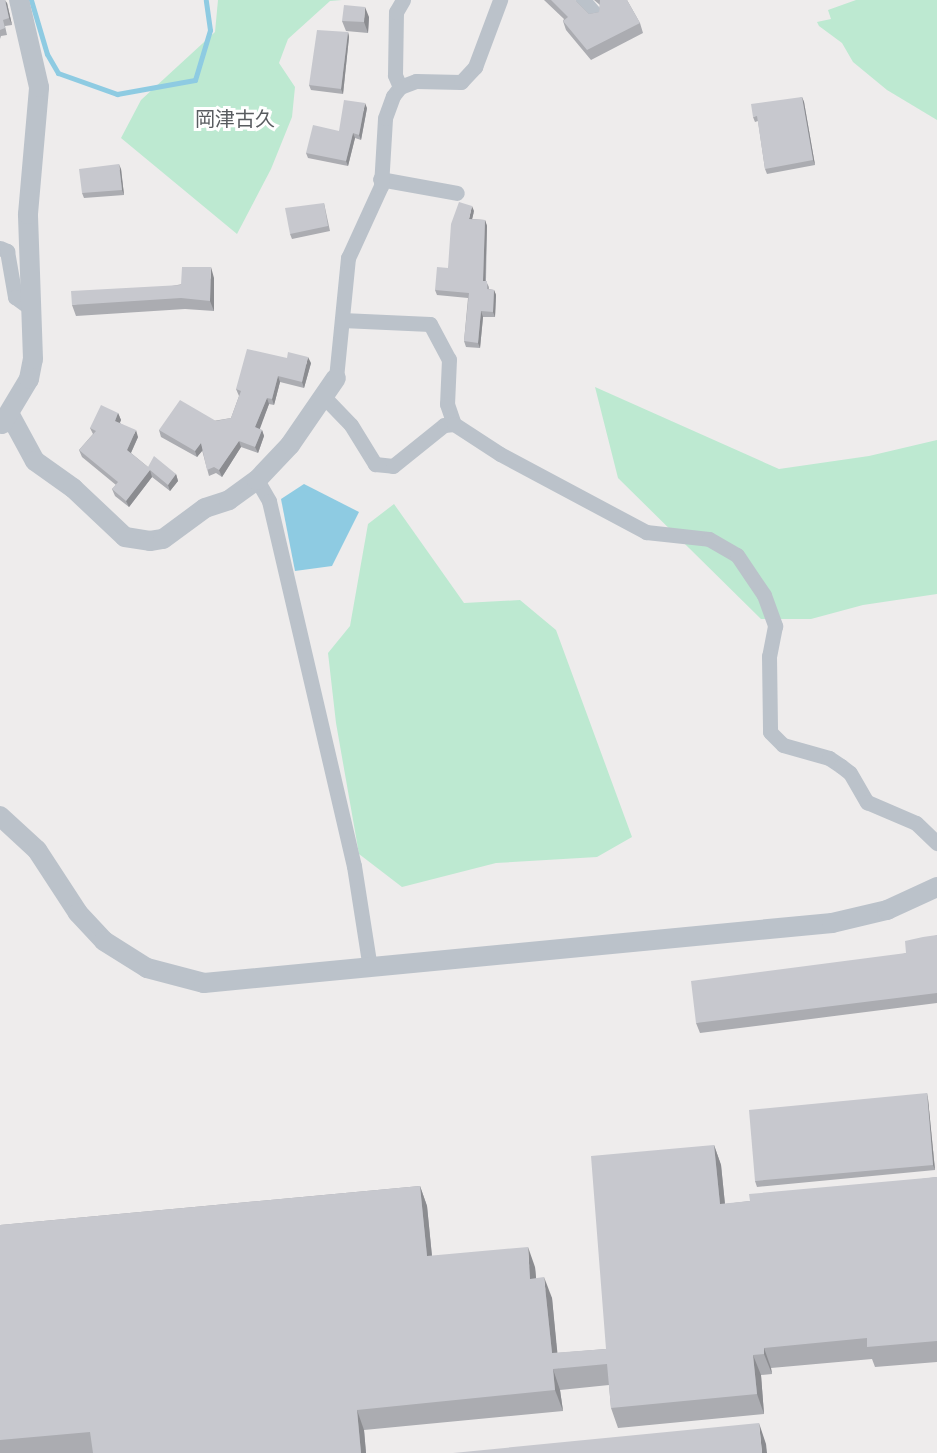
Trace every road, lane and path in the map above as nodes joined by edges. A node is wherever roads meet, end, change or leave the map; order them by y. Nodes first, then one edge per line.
1 (20, 0) edge
2 (403, 0) edge
3 (500, 0) edge
4 (583, 0) edge
5 (596, 15) edge
6 (400, 87) junction
7 (380, 179) junction
8 (457, 193) dead end
9 (0, 248) edge
10 (30, 308) junction
11 (342, 320) junction
12 (336, 378) joint
13 (325, 398) junction
14 (5, 420) edge
15 (454, 424) junction
16 (257, 480) junction
17 (0, 816) edge
18 (937, 843) edge
19 (937, 887) edge
20 (370, 968) junction

1 - 10 street
2 - 6 street
3 - 6 street
4 - 5 street
6 - 7 street
7 - 8 street
7 - 11 street
9 - 10 street
10 - 14 street
11 - 12 street
11 - 15 street
12 - 13 street
13 - 15 street
13 - 16 street
14 - 16 street
15 - 18 street
16 - 20 street
17 - 20 street
19 - 20 street

